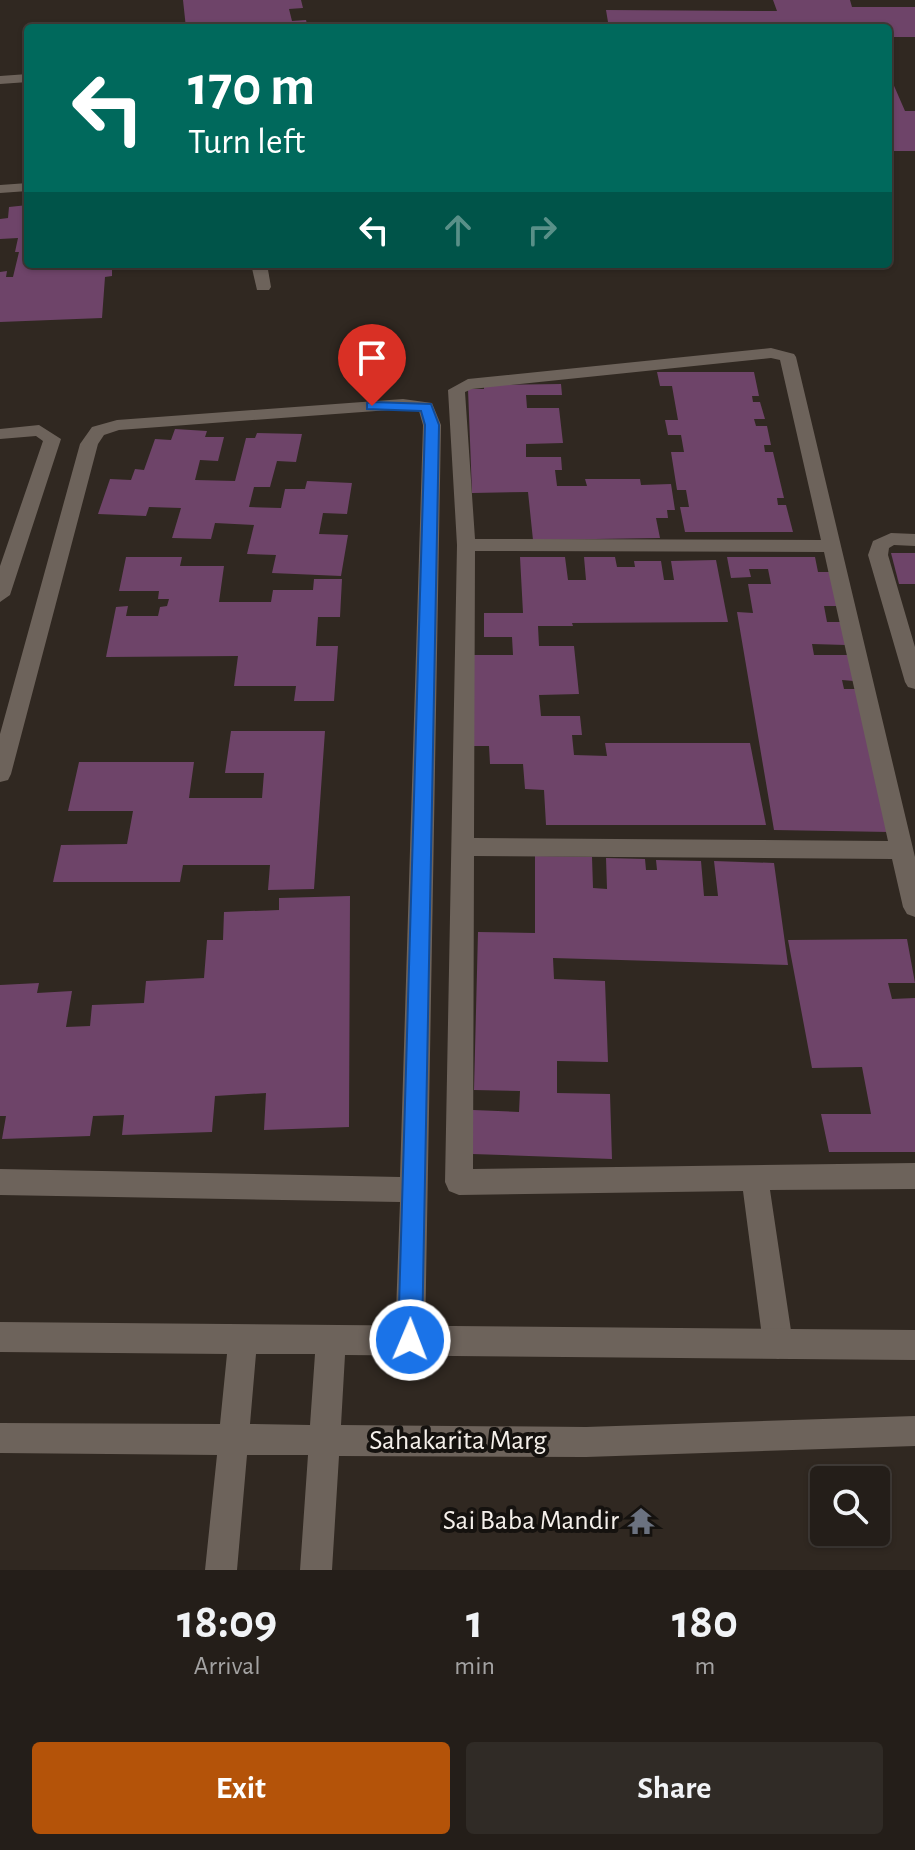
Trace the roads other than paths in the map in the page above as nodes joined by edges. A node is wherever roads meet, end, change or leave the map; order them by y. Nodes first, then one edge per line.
1 (24, 78) edge
2 (0, 80) edge
3 (24, 187) edge
4 (0, 189) edge
5 (260, 268) edge
6 (263, 287) dead end
7 (0, 434) edge
8 (915, 540) edge
9 (466, 545) junction
10 (832, 546) junction
11 (0, 595) edge
12 (915, 682) edge
13 (0, 774) edge
14 (463, 847) junction
15 (902, 850) junction
16 (915, 907) edge
17 (915, 1176) edge
18 (755, 1178) junction
19 (0, 1182) edge
20 (413, 1190) junction
21 (0, 1337) edge
22 (243, 1339) junction
23 (331, 1340) junction
24 (410, 1340) junction
25 (778, 1344) junction
26 (915, 1345) edge
27 (915, 1431) edge
28 (0, 1438) edge
29 (234, 1439) junction
30 (325, 1440) junction
31 (221, 1570) edge
32 (316, 1570) edge

1 - 2 street
3 - 4 street
5 - 6 street
7 - 11 street
8 - 12 street
9 - 10 street
9 - 10 street
9 - 14 street
10 - 15 street
13 - 20 street
14 - 15 street
14 - 18 street
15 - 16 street
17 - 18 street
18 - 25 street
19 - 20 street
20 - 24 street
21 - 22 street
22 - 23 street
22 - 29 street
23 - 24 street
23 - 30 street
24 - 25 street
25 - 26 street
27 - 30 street, Sahakarita Marg
28 - 29 street, Sahakarita Marg
29 - 30 street, Sahakarita Marg
29 - 31 street
30 - 32 street

